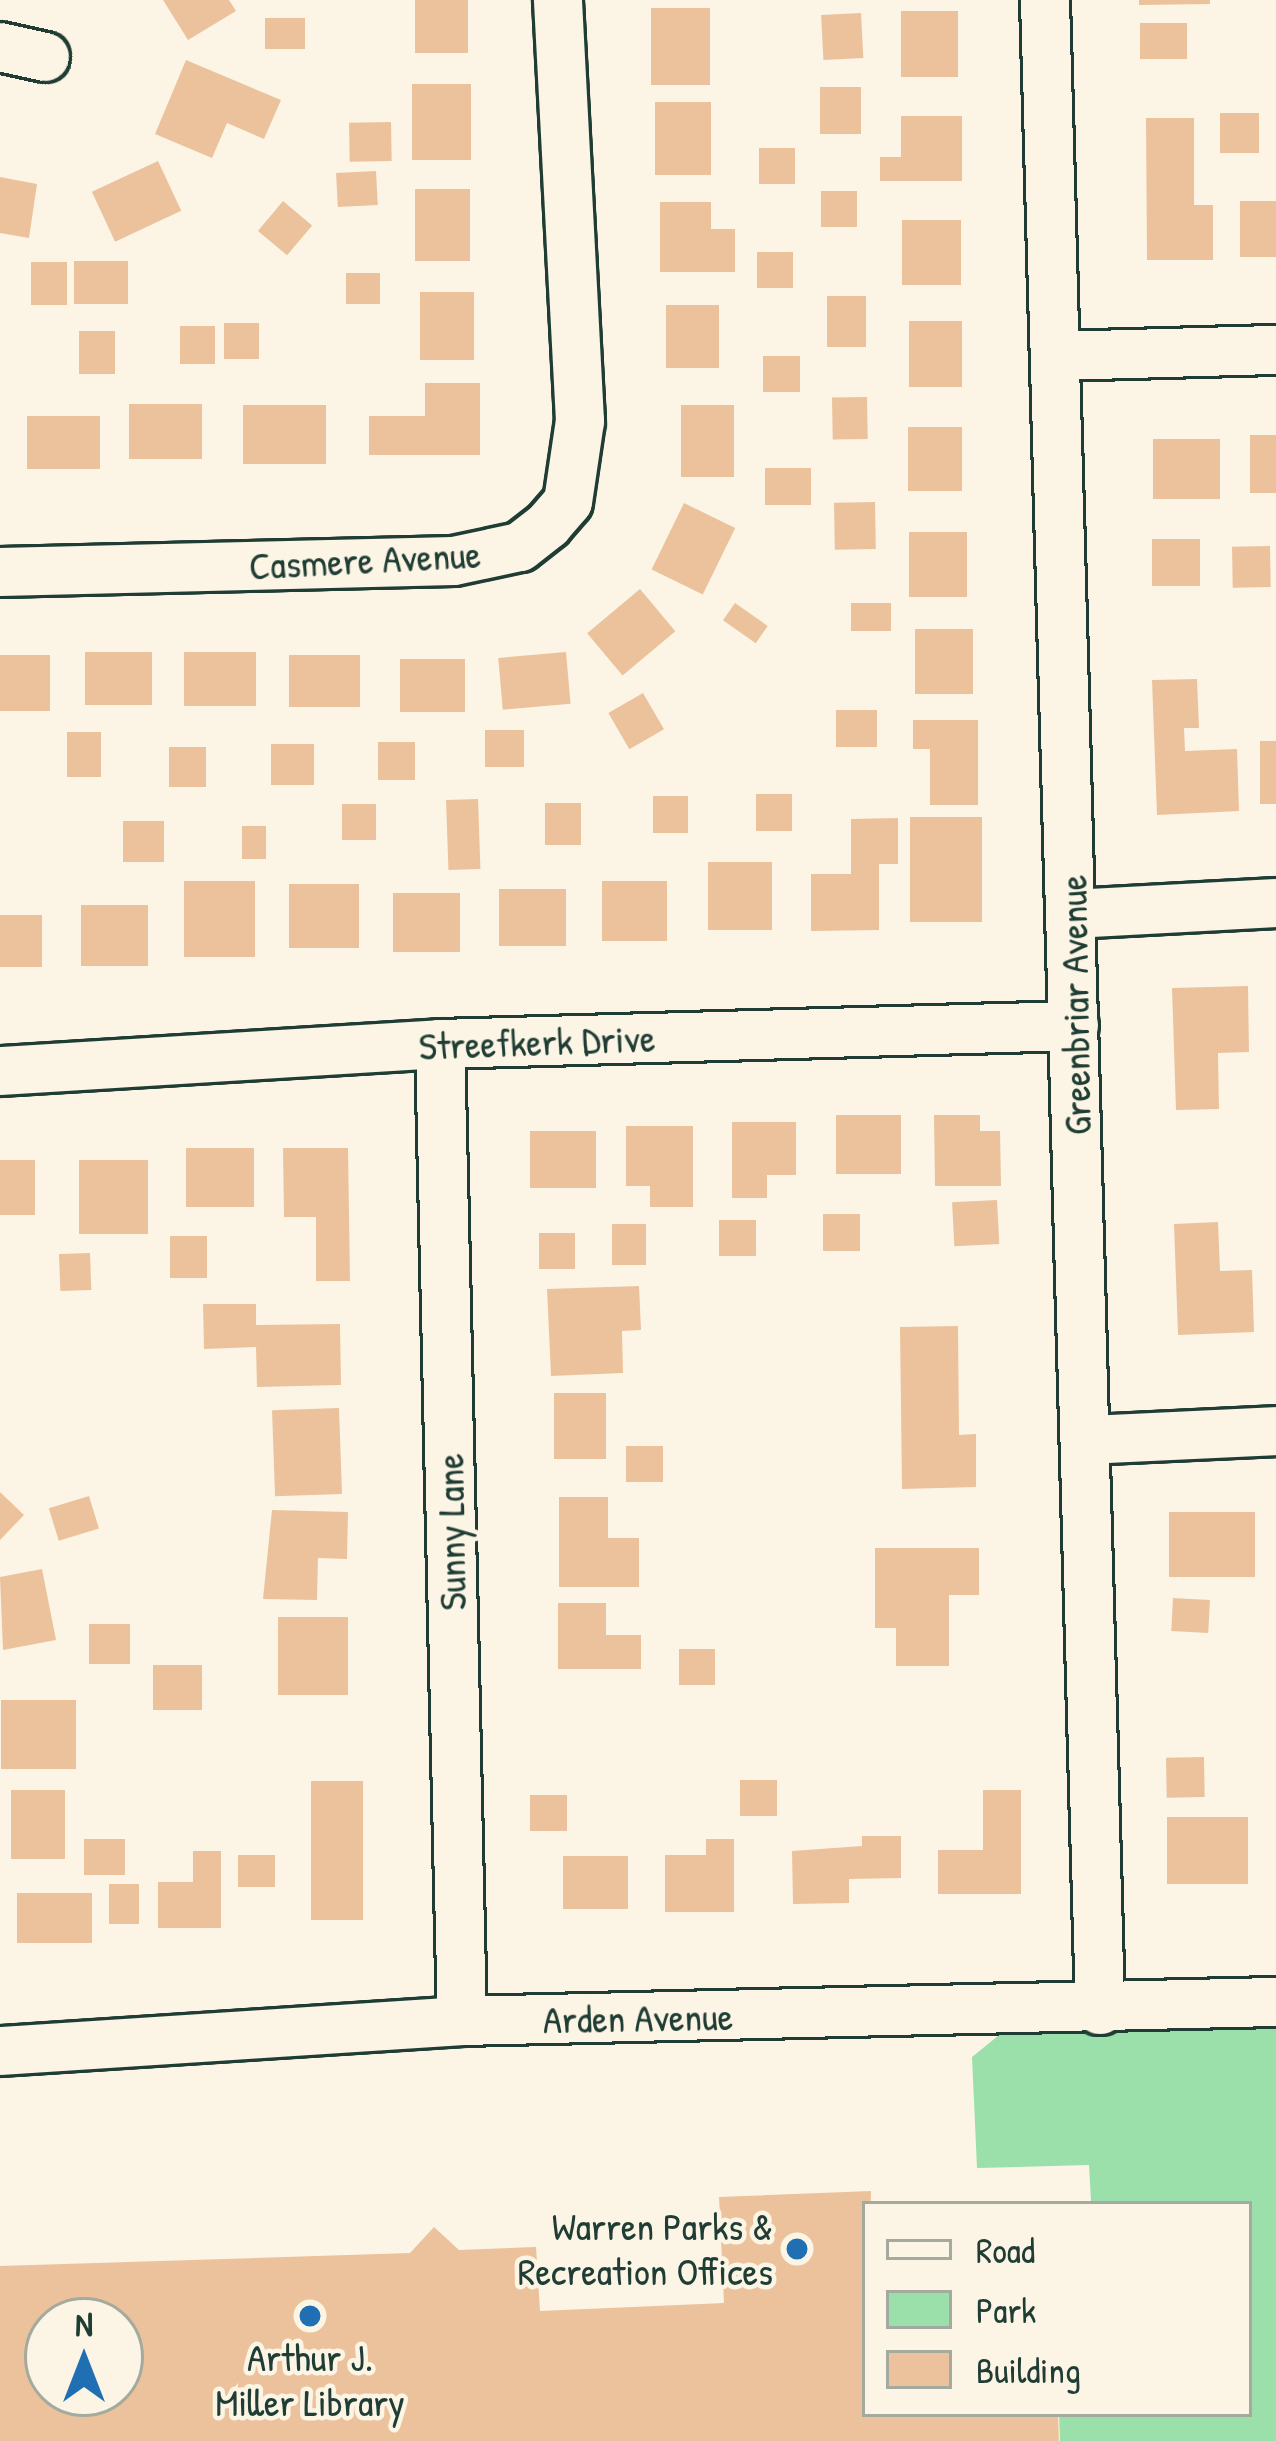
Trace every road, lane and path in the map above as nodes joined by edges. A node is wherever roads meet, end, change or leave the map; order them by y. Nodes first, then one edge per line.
1 (558, 0) edge
2 (1045, 0) edge
3 (1276, 350) edge
4 (1058, 356) junction
5 (0, 572) edge
6 (1276, 903) edge
7 (1073, 914) junction
8 (1074, 1026) junction
9 (440, 1043) junction
10 (0, 1071) edge
11 (1276, 1430) edge
12 (1088, 1440) junction
13 (1276, 2002) edge
14 (1100, 2010) junction
15 (462, 2021) junction
16 (0, 2051) edge

1 - 5 street, Casmere Avenue
2 - 4 street, Greenbriar Avenue
3 - 4 street
4 - 7 street, Greenbriar Avenue
6 - 7 street
7 - 8 street, Greenbriar Avenue
8 - 9 street, Streefkerk Drive
8 - 12 street, Greenbriar Avenue
9 - 10 street, Streefkerk Drive
9 - 15 street, Sunny Lane
11 - 12 street
12 - 14 street, Greenbriar Avenue
13 - 14 street, Arden Avenue
14 - 15 street, Arden Avenue
15 - 16 street, Arden Avenue

